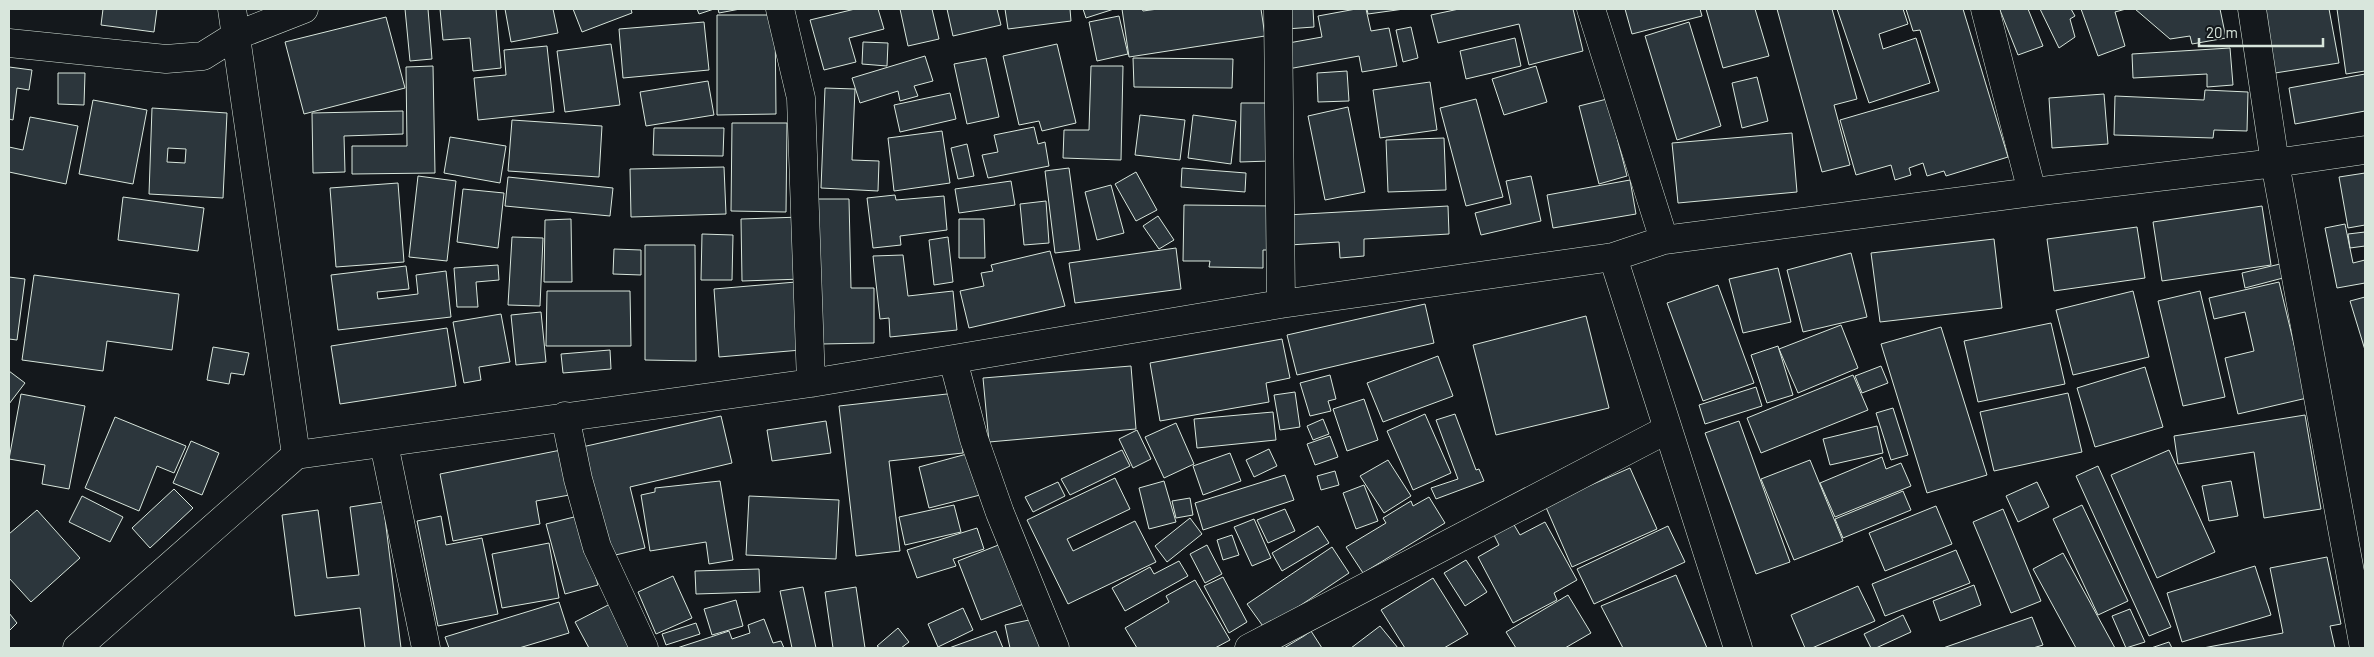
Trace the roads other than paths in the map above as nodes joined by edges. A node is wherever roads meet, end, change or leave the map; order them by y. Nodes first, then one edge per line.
1 (232, 9) edge
2 (304, 9) edge
3 (780, 9) edge
4 (1278, 9) edge
5 (1591, 9) edge
6 (1985, 9) edge
7 (2252, 9) edge
8 (235, 36) junction
9 (9, 43) edge
10 (2365, 150) edge
11 (2275, 163) junction
12 (2032, 192) junction
13 (1664, 240) junction
14 (1613, 257) junction
15 (1281, 304) junction
16 (953, 360) junction
17 (811, 383) junction
18 (566, 416) junction
19 (1668, 429) junction
20 (384, 444) junction
21 (296, 455) junction
22 (77, 648) edge
23 (426, 648) edge
24 (644, 648) edge
25 (1055, 648) edge
26 (1249, 648) edge
27 (1738, 648) edge
28 (2364, 648) edge

1 - 8 street
2 - 8 street
3 - 17 street
4 - 15 street
5 - 13 street
6 - 12 street
7 - 11 street
8 - 9 street
8 - 21 street
10 - 11 street
11 - 12 street
11 - 28 street
12 - 13 street
13 - 14 street
14 - 15 street
14 - 19 street
15 - 16 street
16 - 17 street
16 - 25 street
17 - 18 street
18 - 20 street
18 - 24 street
19 - 26 street
19 - 27 street
20 - 21 street
20 - 23 street
21 - 22 street

